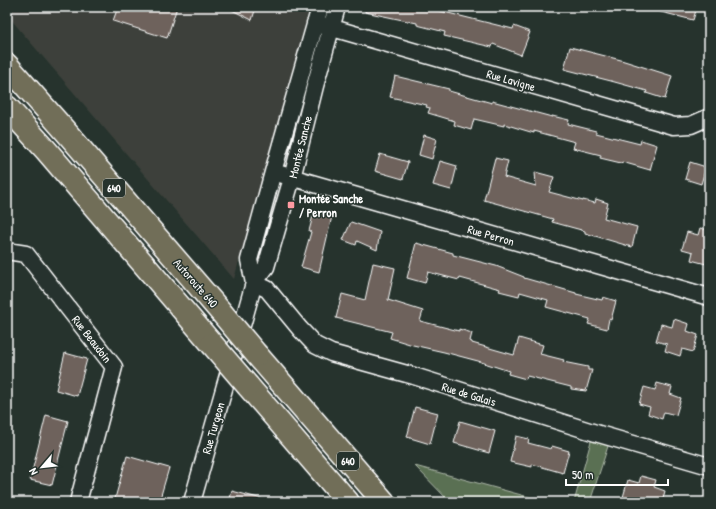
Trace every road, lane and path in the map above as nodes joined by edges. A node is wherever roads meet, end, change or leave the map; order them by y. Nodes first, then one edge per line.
1 (320, 7) edge
2 (337, 7) edge
3 (315, 23) junction
4 (332, 28) junction
5 (7, 65) edge
6 (7, 107) edge
7 (707, 118) dead end
8 (273, 172) junction
9 (292, 178) junction
10 (7, 251) edge
11 (254, 283) junction
12 (709, 297) edge
13 (234, 353) joint
14 (709, 466) edge
15 (78, 502) edge
16 (192, 502) edge
17 (348, 502) edge
18 (384, 502) edge

1 - 3 street, Montée Sanche
2 - 4 street, Montée Sanche
3 - 4 street, Rue Lavigne
3 - 8 street, Montée Sanche
4 - 7 street, Rue Lavigne
4 - 9 street, Montée Sanche
5 - 18 highway, Autoroute 640 / 640, bridge
6 - 17 highway, 640, bridge
8 - 9 street, Rue Perron
8 - 11 street, Montée Sanche
9 - 11 street, Montée Sanche
9 - 12 street, Rue Perron
10 - 15 street, Rue Beaudoin
11 - 13 street, Montée Sanche
11 - 14 street, Rue de Galais
13 - 16 street, Rue Turgeon

